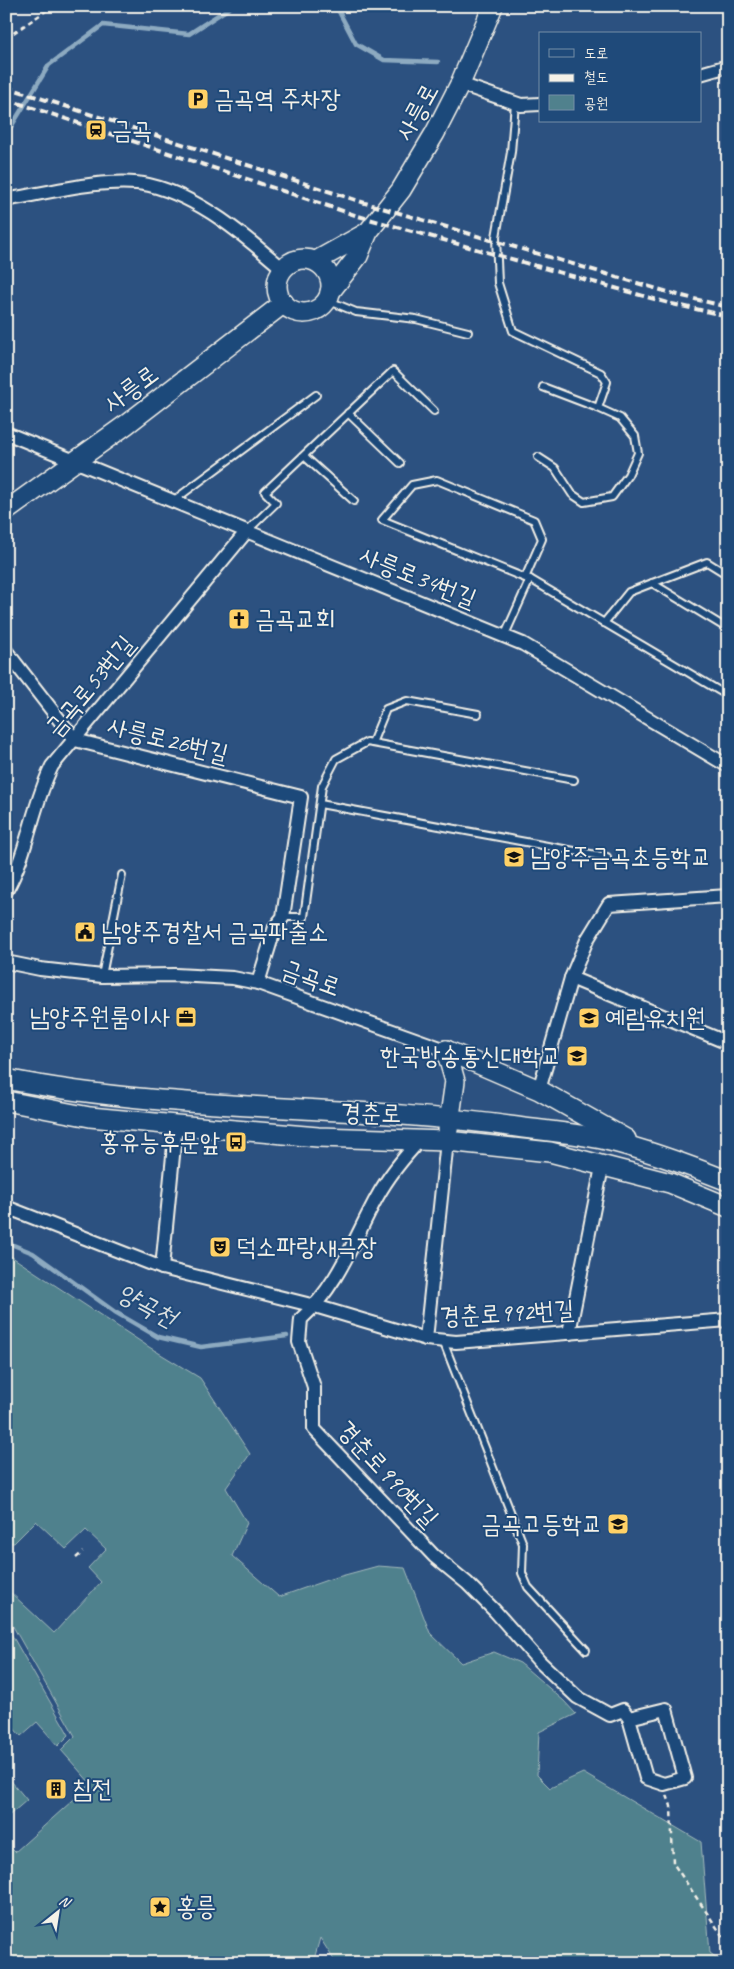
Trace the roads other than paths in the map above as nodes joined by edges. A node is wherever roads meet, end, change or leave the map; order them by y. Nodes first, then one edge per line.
1 (493, 6) edge
2 (728, 66) edge
3 (702, 73) edge
4 (460, 84) junction
5 (515, 102) junction
6 (539, 104) edge
7 (6, 200) edge
8 (368, 232) junction
9 (316, 261) junction
10 (283, 269) junction
11 (329, 296) junction
12 (284, 303) junction
13 (468, 332) dead end
14 (542, 386) dead end
15 (316, 395) dead end
16 (598, 408) junction
17 (434, 411) dead end
18 (348, 413) junction
19 (6, 433) edge
20 (304, 456) junction
21 (538, 457) dead end
22 (76, 461) junction
23 (400, 463) dead end
24 (173, 501) junction
25 (354, 501) dead end
26 (6, 511) edge
27 (247, 532) junction
28 (728, 575) edge
29 (527, 579) junction
30 (652, 583) junction
31 (604, 624) junction
32 (728, 629) edge
33 (504, 637) junction
34 (9, 658) edge
35 (728, 696) edge
36 (478, 714) dead end
37 (75, 740) junction
38 (372, 743) junction
39 (728, 766) edge
40 (574, 780) dead end
41 (320, 804) junction
42 (607, 857) dead end
43 (122, 875) dead end
44 (6, 891) edge
45 (728, 896) edge
46 (283, 917) junction
47 (6, 962) edge
48 (102, 976) junction
49 (571, 978) junction
50 (258, 983) junction
51 (728, 1043) edge
52 (446, 1050) junction
53 (6, 1079) edge
54 (539, 1090) junction
55 (6, 1101) edge
56 (449, 1118) junction
57 (176, 1125) junction
58 (421, 1139) junction
59 (448, 1141) junction
60 (647, 1151) junction
61 (602, 1167) junction
62 (728, 1181) edge
63 (728, 1206) edge
64 (6, 1207) edge
65 (162, 1268) junction
66 (316, 1306) junction
67 (728, 1320) edge
68 (569, 1333) junction
69 (426, 1339) junction
70 (443, 1341) junction
71 (586, 1650) dead end
72 (629, 1718) junction

1 - 4 street, 사릉로
2 - 3 street
4 - 5 street
4 - 8 street, 사릉로
5 - 6 street
5 - 16 lane
7 - 10 street
8 - 9 street, 사릉로
8 - 11 street, 사릉로
9 - 10 street, 사릉로
9 - 11 street
10 - 12 street
11 - 12 street, 사릉로
11 - 13 lane
12 - 22 street, 사릉로
14 - 16 lane
15 - 24 lane
16 - 21 lane
17 - 18 lane
18 - 20 lane
18 - 23 lane
19 - 22 street, 사릉로34번길
20 - 25 lane
20 - 27 lane
22 - 24 street, 사릉로34번길
22 - 26 street, 사릉로
24 - 27 street, 사릉로34번길
27 - 33 street, 사릉로34번길
27 - 37 street, 금곡로53번길
28 - 30 lane
29 - 29 lane
29 - 31 lane
29 - 33 lane
30 - 31 lane
30 - 32 lane
31 - 35 lane
33 - 39 street, 사릉로34번길
34 - 37 street, 사릉로26번길
36 - 38 lane
37 - 44 street, 금곡로53번길
37 - 46 street, 사릉로26번길
38 - 40 lane
38 - 41 lane
41 - 42 lane
41 - 46 lane
43 - 48 lane
45 - 49 street
46 - 50 street
47 - 48 street, 금곡로
48 - 50 street, 금곡로
49 - 51 street
49 - 54 street
50 - 52 street, 금곡로
52 - 54 street
52 - 56 street
53 - 56 street, 경춘로
54 - 60 street
55 - 57 street, 경춘로
56 - 59 street
56 - 60 street, 경춘로
57 - 58 street, 경춘로
57 - 65 street
58 - 59 street, 경춘로
58 - 66 street, 경춘로990번길
59 - 61 street, 경춘로
59 - 69 street, 경춘로992번길
60 - 62 street, 경춘로
61 - 63 street, 경춘로
61 - 68 street
64 - 65 street
65 - 66 street
66 - 69 street
66 - 72 street, 경춘로990번길
67 - 68 street, 경춘로992번길
68 - 70 street, 경춘로992번길
69 - 70 street, 경춘로992번길
70 - 71 lane
72 - 72 street, 경춘로990번길

